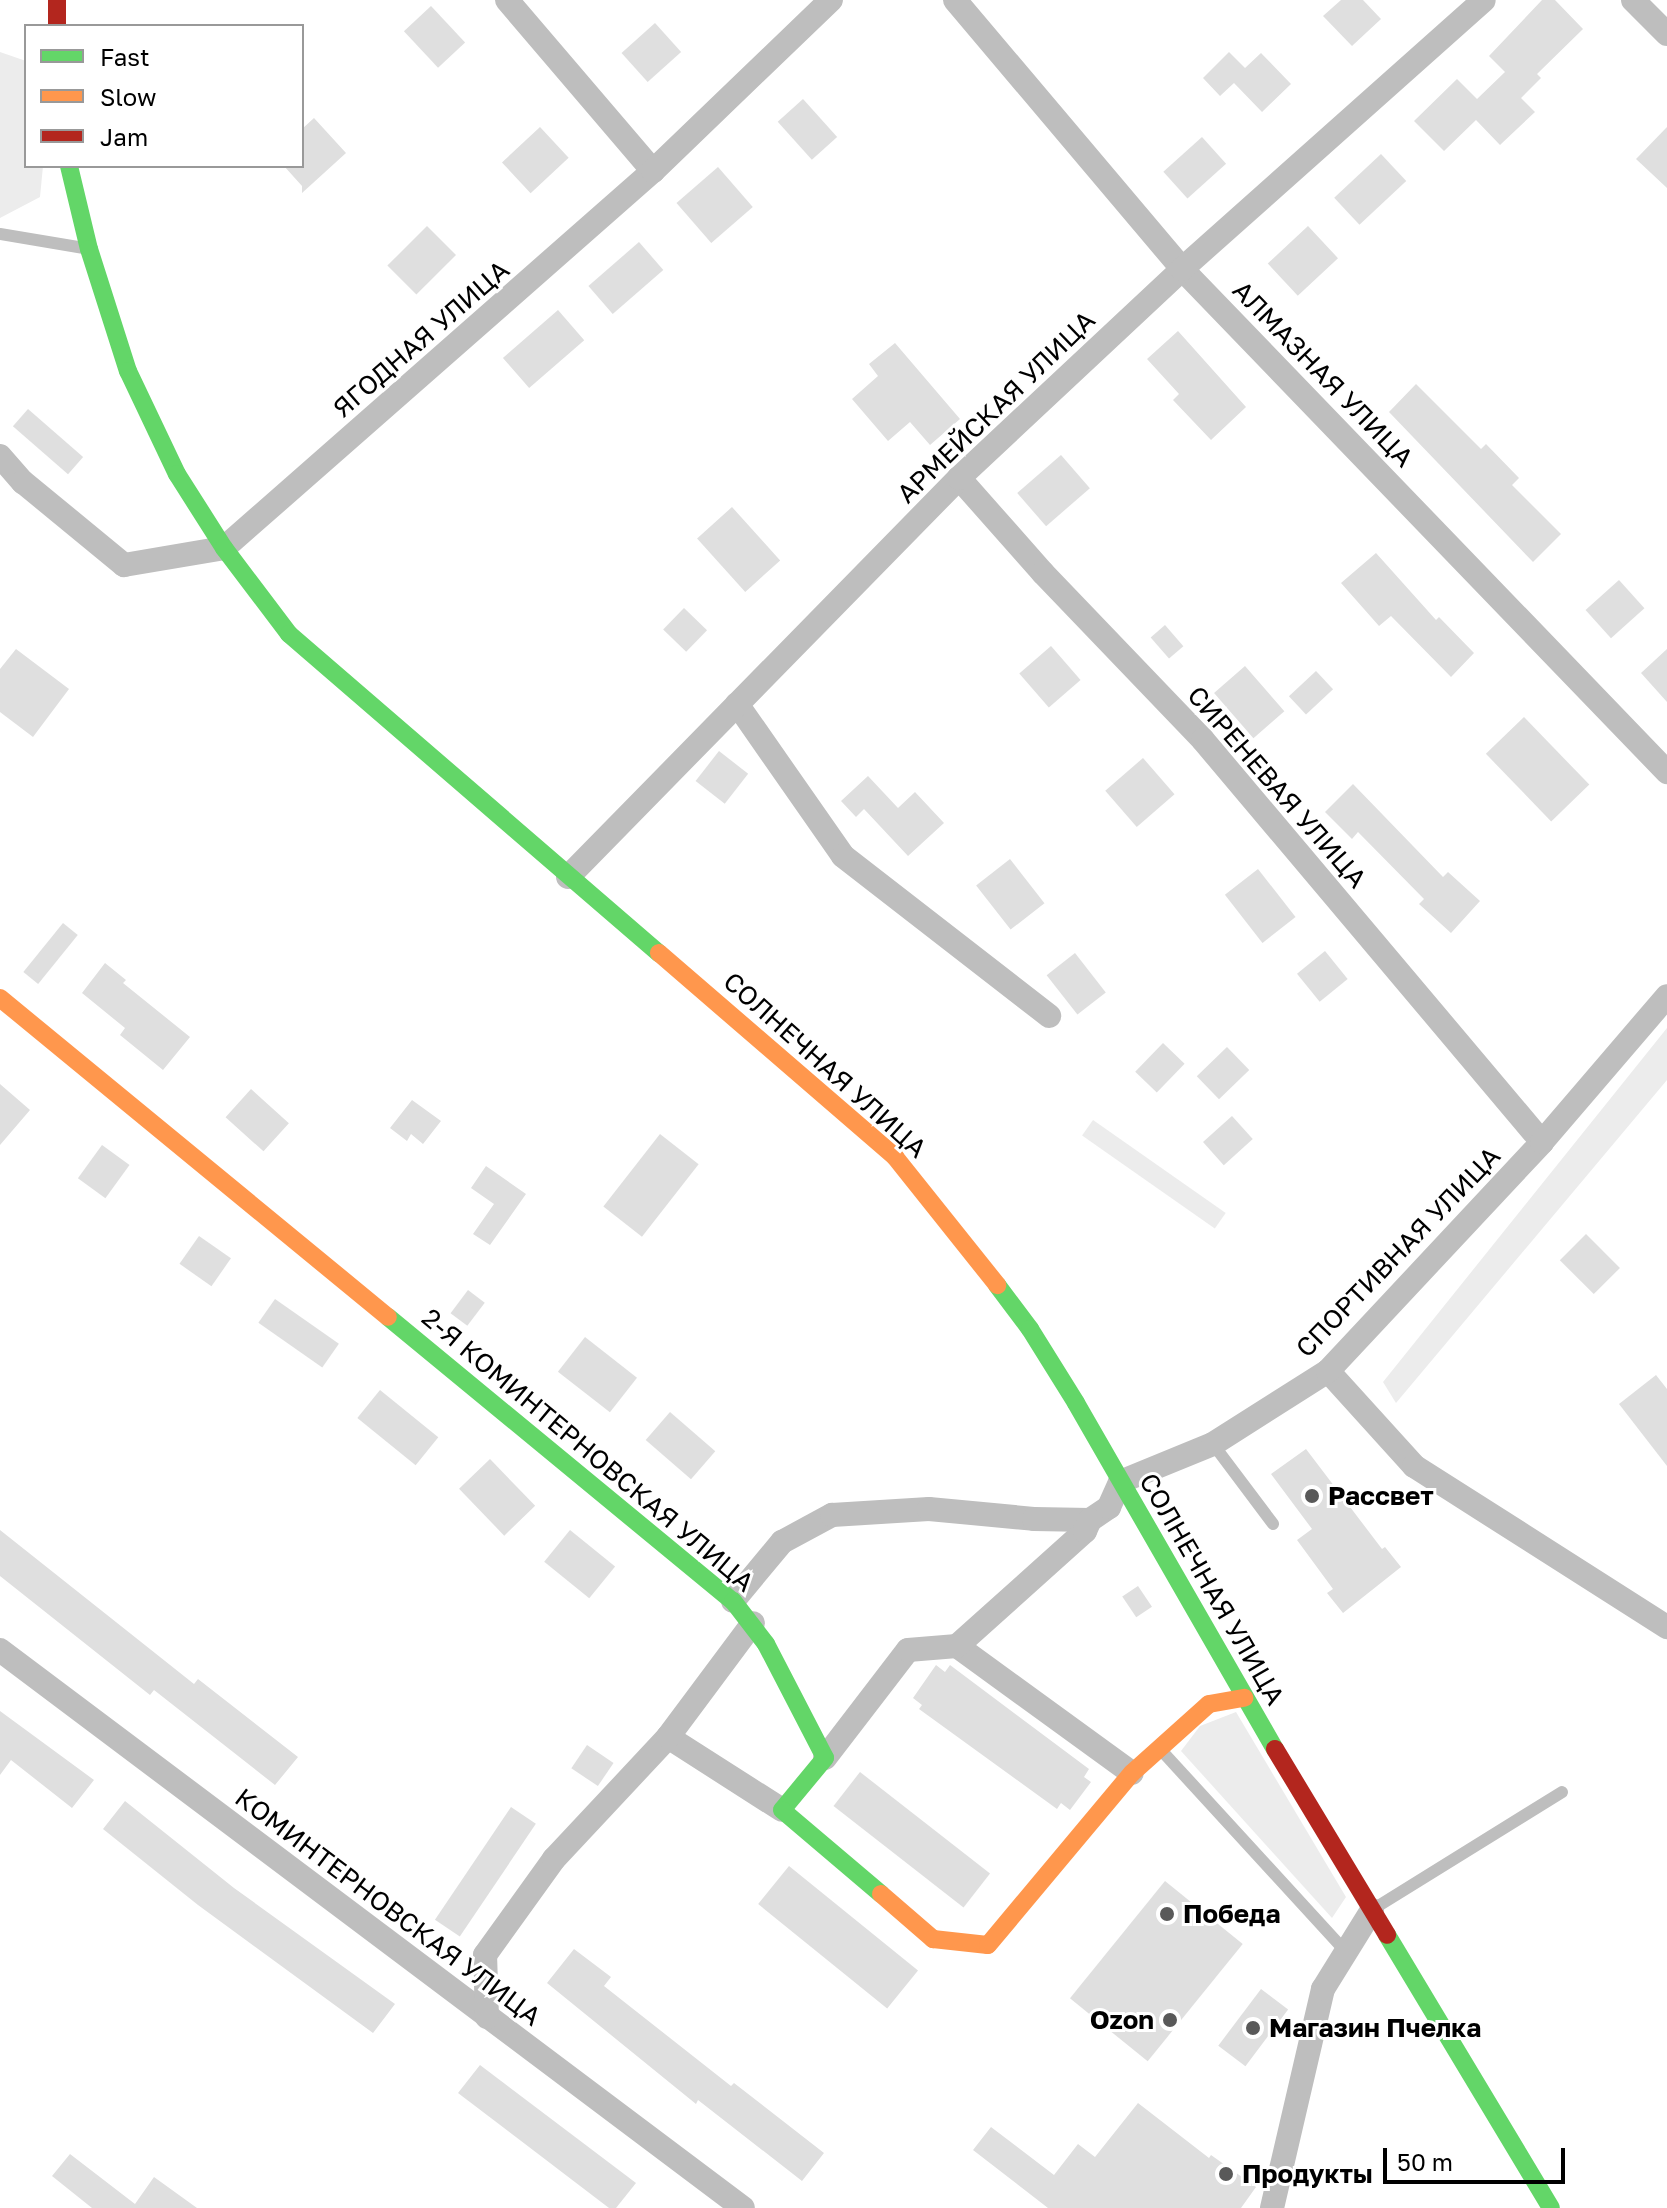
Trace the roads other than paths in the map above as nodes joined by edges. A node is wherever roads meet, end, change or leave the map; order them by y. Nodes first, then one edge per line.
1 (57, 0) edge
2 (507, 0) edge
3 (831, 0) edge
4 (955, 0) edge
5 (1484, 0) edge
6 (1633, 0) edge
7 (57, 24) edge
8 (1667, 34) edge
9 (69, 168) edge
10 (653, 171) junction
11 (0, 234) edge
12 (89, 249) junction
13 (1182, 269) junction
14 (0, 456) edge
15 (959, 478) junction
16 (224, 548) junction
17 (737, 704) junction
18 (1667, 772) edge
19 (568, 877) junction
20 (1667, 996) edge
21 (0, 998) edge
22 (1049, 1016) dead end
23 (1542, 1142) junction
24 (1328, 1371) junction
25 (1213, 1444) junction
26 (1120, 1482) junction
27 (1090, 1520) junction
28 (1273, 1524) dead end
29 (733, 1601) junction
30 (753, 1623) junction
31 (1667, 1627) edge
32 (957, 1646) junction
33 (0, 1650) edge
34 (1244, 1698) junction
35 (668, 1737) junction
36 (1159, 1747) junction
37 (825, 1758) junction
38 (1132, 1773) junction
39 (1562, 1792) dead end
40 (782, 1810) junction
41 (1372, 1910) junction
42 (1346, 1952) junction
43 (487, 2017) junction
44 (743, 2208) edge
45 (1272, 2208) edge
46 (1551, 2208) edge

1 - 7 street
2 - 10 street
3 - 10 street, ЯГОДНАЯ УЛИЦА
4 - 13 street, АЛМАЗНАЯ УЛИЦА
5 - 13 street, АРМЕЙСКАЯ УЛИЦА
6 - 8 street
9 - 12 street, СОЛНЕЧНАЯ УЛИЦА
10 - 16 street, ЯГОДНАЯ УЛИЦА
11 - 12 lane
12 - 16 street, СОЛНЕЧНАЯ УЛИЦА
13 - 15 street, АРМЕЙСКАЯ УЛИЦА
13 - 18 street, АЛМАЗНАЯ УЛИЦА
14 - 16 street
15 - 17 street, АРМЕЙСКАЯ УЛИЦА
15 - 23 street, СИРЕНЕВАЯ УЛИЦА
16 - 19 street, СОЛНЕЧНАЯ УЛИЦА
17 - 19 street, АРМЕЙСКАЯ УЛИЦА
17 - 22 street
19 - 26 street, СОЛНЕЧНАЯ УЛИЦА
20 - 23 street, СПОРТИВНАЯ УЛИЦА
21 - 29 street, 2-Я КОМИНТЕРНОВСКАЯ УЛИЦА
23 - 24 street, СПОРТИВНАЯ УЛИЦА
24 - 25 street, СПОРТИВНАЯ УЛИЦА
24 - 31 street
25 - 26 street, СПОРТИВНАЯ УЛИЦА
25 - 28 lane
26 - 27 street
26 - 34 street, СОЛНЕЧНАЯ УЛИЦА
27 - 29 street
27 - 32 street
29 - 30 street, 2-Я КОМИНТЕРНОВСКАЯ УЛИЦА
30 - 35 street
30 - 37 street, 2-Я КОМИНТЕРНОВСКАЯ УЛИЦА
32 - 37 street
32 - 38 street
33 - 43 street, КОМИНТЕРНОВСКАЯ УЛИЦА
34 - 36 street
34 - 41 street, СОЛНЕЧНАЯ УЛИЦА
35 - 40 street
35 - 43 street
36 - 38 street
36 - 42 lane
37 - 40 street
38 - 40 street
39 - 41 lane
41 - 42 street
41 - 46 street, СОЛНЕЧНАЯ УЛИЦА
42 - 45 street
43 - 44 street, КОМИНТЕРНОВСКАЯ УЛИЦА

